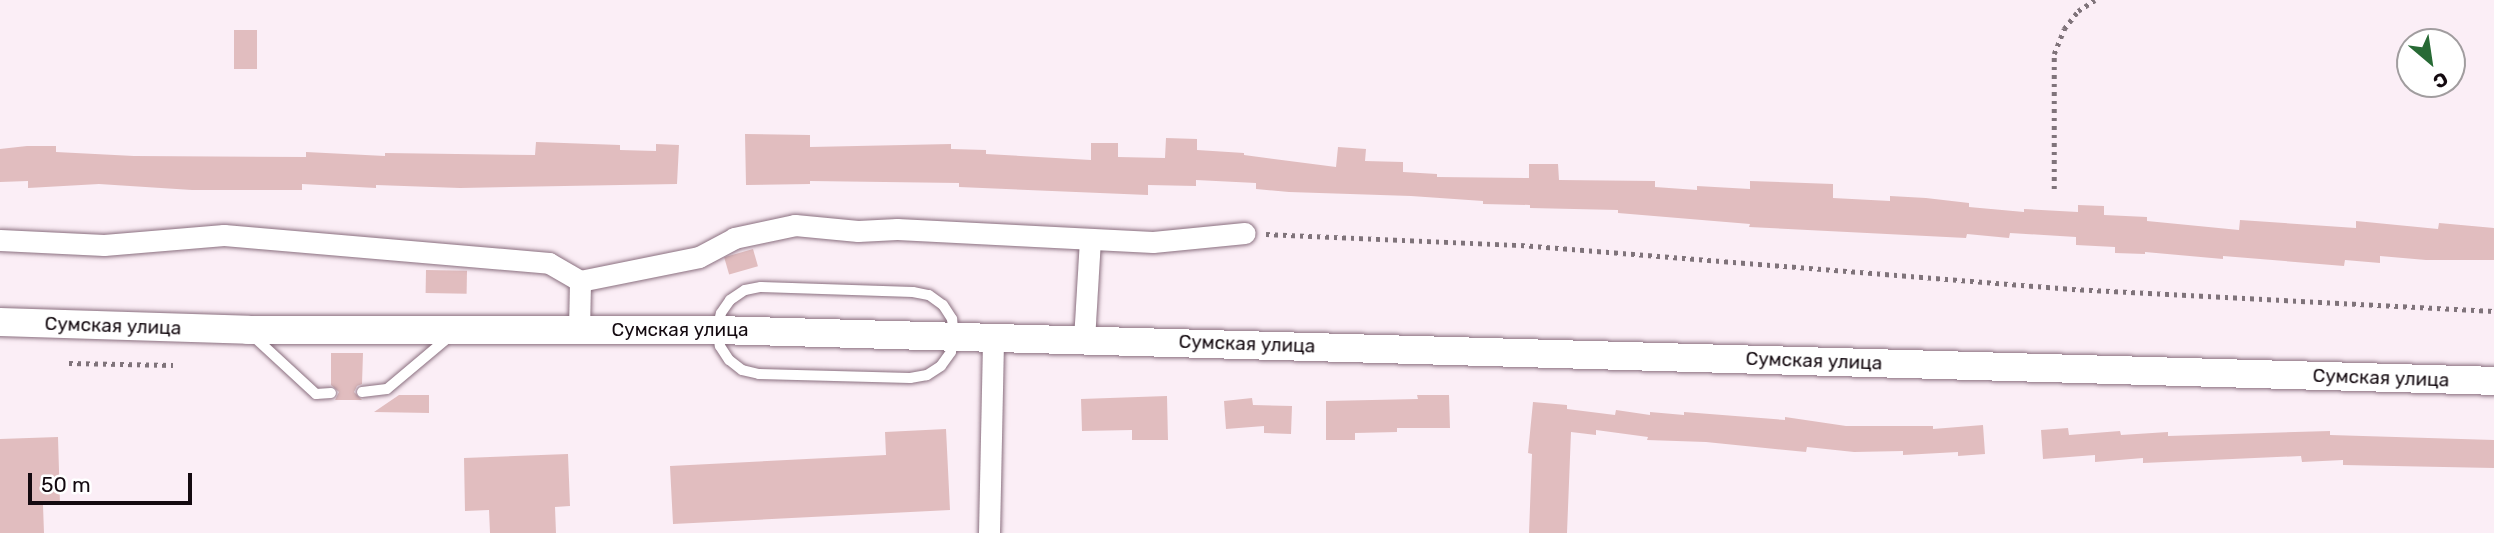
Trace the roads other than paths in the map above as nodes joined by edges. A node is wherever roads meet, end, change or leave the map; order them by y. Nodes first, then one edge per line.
1 (1245, 233) road end
2 (1090, 239) junction
3 (0, 240) edge
4 (580, 281) junction
5 (0, 322) edge
6 (248, 330) junction
7 (457, 330) junction
8 (579, 330) junction
9 (717, 330) junction
10 (954, 336) junction
11 (993, 337) junction
12 (1084, 340) junction
13 (2494, 381) edge
14 (362, 392) dead end
15 (331, 393) dead end
16 (989, 533) edge

1 - 2 street
2 - 4 street
2 - 12 street
3 - 4 street
4 - 8 street
5 - 6 main road, Сумская улица
6 - 7 main road, Сумская улица
6 - 15 lane
7 - 8 main road, Сумская улица
7 - 14 lane
8 - 9 main road, Сумская улица
9 - 10 main road, Сумская улица
9 - 10 lane
9 - 10 lane
10 - 11 main road, Сумская улица
11 - 12 main road, Сумская улица
11 - 16 street
12 - 13 main road, Сумская улица

